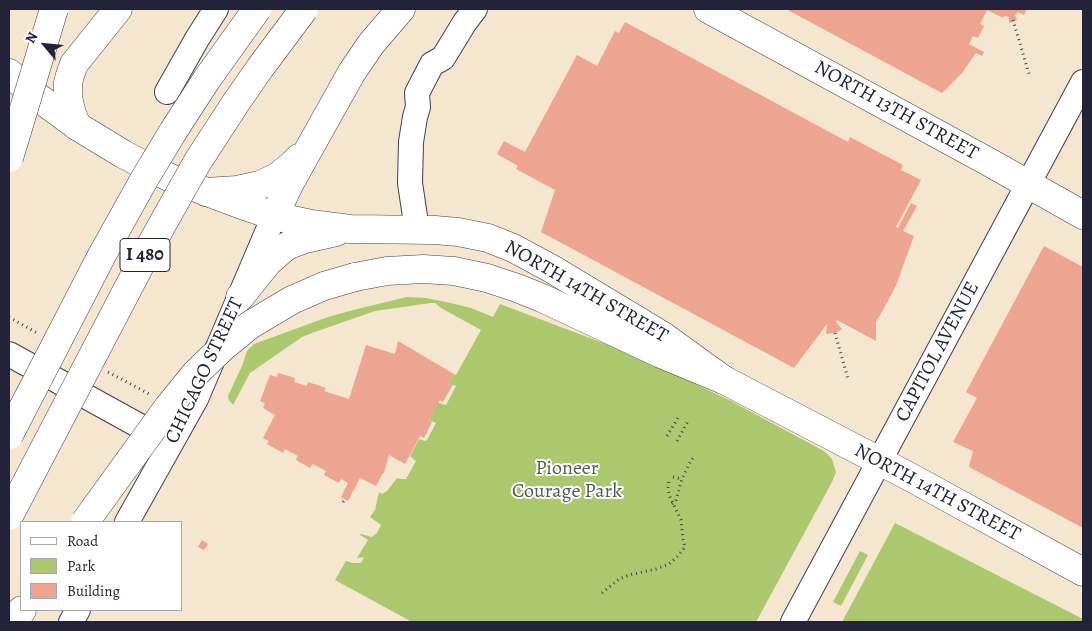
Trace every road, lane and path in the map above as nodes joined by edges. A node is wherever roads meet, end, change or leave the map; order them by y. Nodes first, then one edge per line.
1 (54, 9) edge
2 (118, 9) edge
3 (216, 9) edge
4 (257, 9) edge
5 (304, 9) edge
6 (401, 9) edge
7 (475, 9) edge
8 (708, 9) edge
9 (1013, 20) dead end
10 (80, 56) junction
11 (9, 73) edge
12 (1029, 74) dead end
13 (1083, 82) edge
14 (167, 92) dead end
15 (35, 95) junction
16 (9, 114) edge
17 (77, 126) junction
18 (315, 137) junction
19 (9, 158) edge
20 (1028, 185) junction
21 (206, 192) junction
22 (1083, 215) edge
23 (274, 216) junction
24 (350, 230) junction
25 (417, 230) junction
26 (240, 297) junction
27 (835, 333) dead end
28 (9, 354) edge
29 (848, 379) dead end
30 (724, 380) junction
31 (679, 416) dead end
32 (688, 421) dead end
33 (9, 435) edge
34 (667, 436) dead end
35 (677, 441) dead end
36 (171, 444) junction
37 (694, 457) dead end
38 (879, 461) junction
39 (673, 477) dead end
40 (669, 479) dead end
41 (682, 479) junction
42 (672, 504) junction
43 (9, 516) edge
44 (86, 521) edge
45 (128, 521) edge
46 (1083, 572) edge
47 (602, 593) dead end
48 (21, 611) edge
49 (77, 611) edge
50 (13, 622) edge
51 (71, 622) edge
52 (793, 622) edge

1 - 19 main road, bridge
2 - 10 main road
3 - 14 street
4 - 33 main road, I 480, bridge
5 - 43 main road, I 480, bridge
6 - 18 main road
7 - 25 street
8 - 20 main road, NORTH 13TH STREET
9 - 12 path
10 - 15 main road
10 - 17 main road
11 - 15 main road, NORTH 14TH STREET
13 - 20 street, CAPITOL AVENUE
15 - 16 street
15 - 17 main road, NORTH 14TH STREET
17 - 21 main road, NORTH 14TH STREET
18 - 21 main road
18 - 23 main road
20 - 22 main road, NORTH 13TH STREET
20 - 38 street, CAPITOL AVENUE
21 - 23 main road, NORTH 14TH STREET
23 - 24 main road, NORTH 14TH STREET
23 - 26 street, CHICAGO STREET
24 - 25 main road, NORTH 14TH STREET
24 - 26 main road
25 - 30 main road, NORTH 14TH STREET
26 - 36 street, CHICAGO STREET
27 - 29 path
28 - 36 street
30 - 38 main road, NORTH 14TH STREET
30 - 44 main road, bridge
31 - 34 path
32 - 35 path
36 - 45 street, CHICAGO STREET
37 - 41 path
38 - 46 main road, NORTH 14TH STREET
38 - 52 street, CAPITOL AVENUE
39 - 41 path
40 - 42 path
41 - 42 path
42 - 47 path
48 - 50 main road
49 - 51 street

